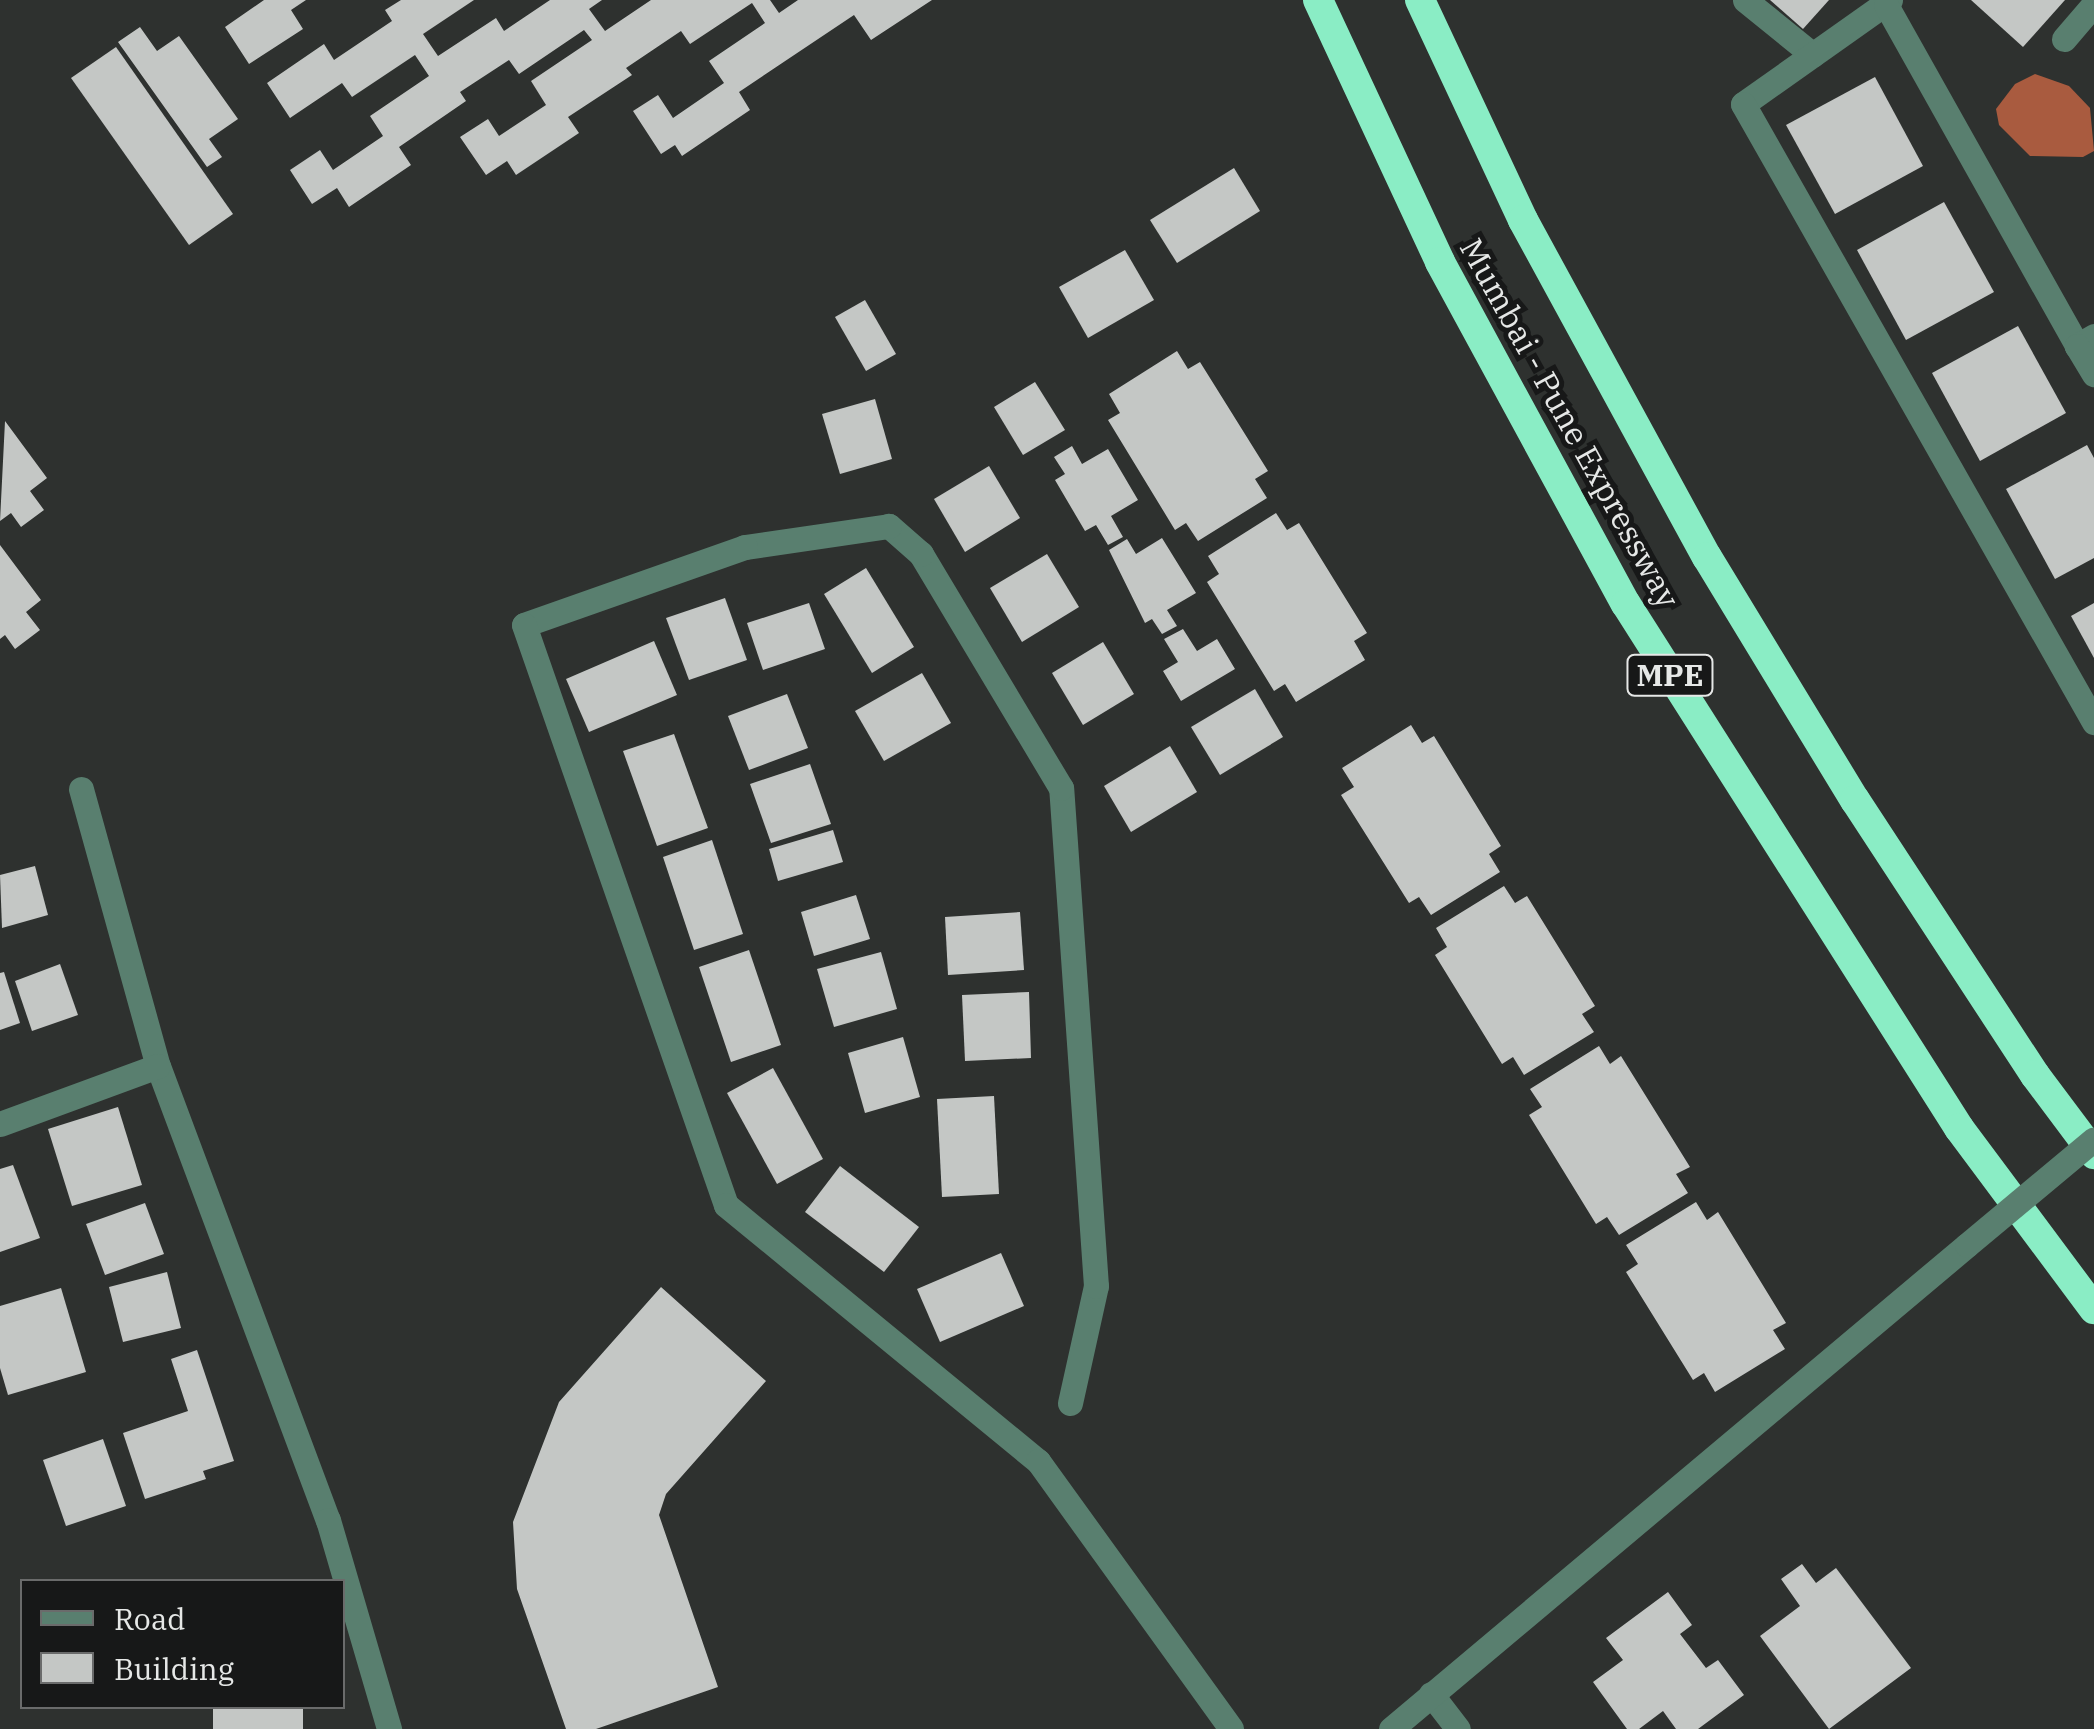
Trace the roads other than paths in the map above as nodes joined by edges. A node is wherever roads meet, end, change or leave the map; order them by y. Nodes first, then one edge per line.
1 (1318, 0) edge
2 (1420, 0) edge
3 (1745, 0) edge
4 (1888, 2) edge
5 (2094, 4) edge
6 (2064, 39) dead end
7 (1813, 56) junction
8 (2085, 341) edge
9 (2094, 374) edge
10 (2094, 722) edge
11 (81, 789) dead end
12 (158, 1066) junction
13 (0, 1124) edge
14 (2094, 1139) edge
15 (2094, 1154) edge
16 (2094, 1309) edge
17 (1070, 1403) dead end
18 (1431, 1694) junction
19 (389, 1729) edge
20 (1231, 1729) edge
21 (1391, 1729) edge
22 (1458, 1729) edge

1 - 16 highway, Mumbai - Pune Expressway / MPE
2 - 15 highway, Mumbai - Pune Expressway / MPE
3 - 7 street
4 - 7 street
4 - 8 street
5 - 6 street
7 - 10 street
8 - 9 street
11 - 12 street
12 - 13 street
12 - 19 street
14 - 18 street, bridge
17 - 20 street
18 - 21 street
18 - 22 street

